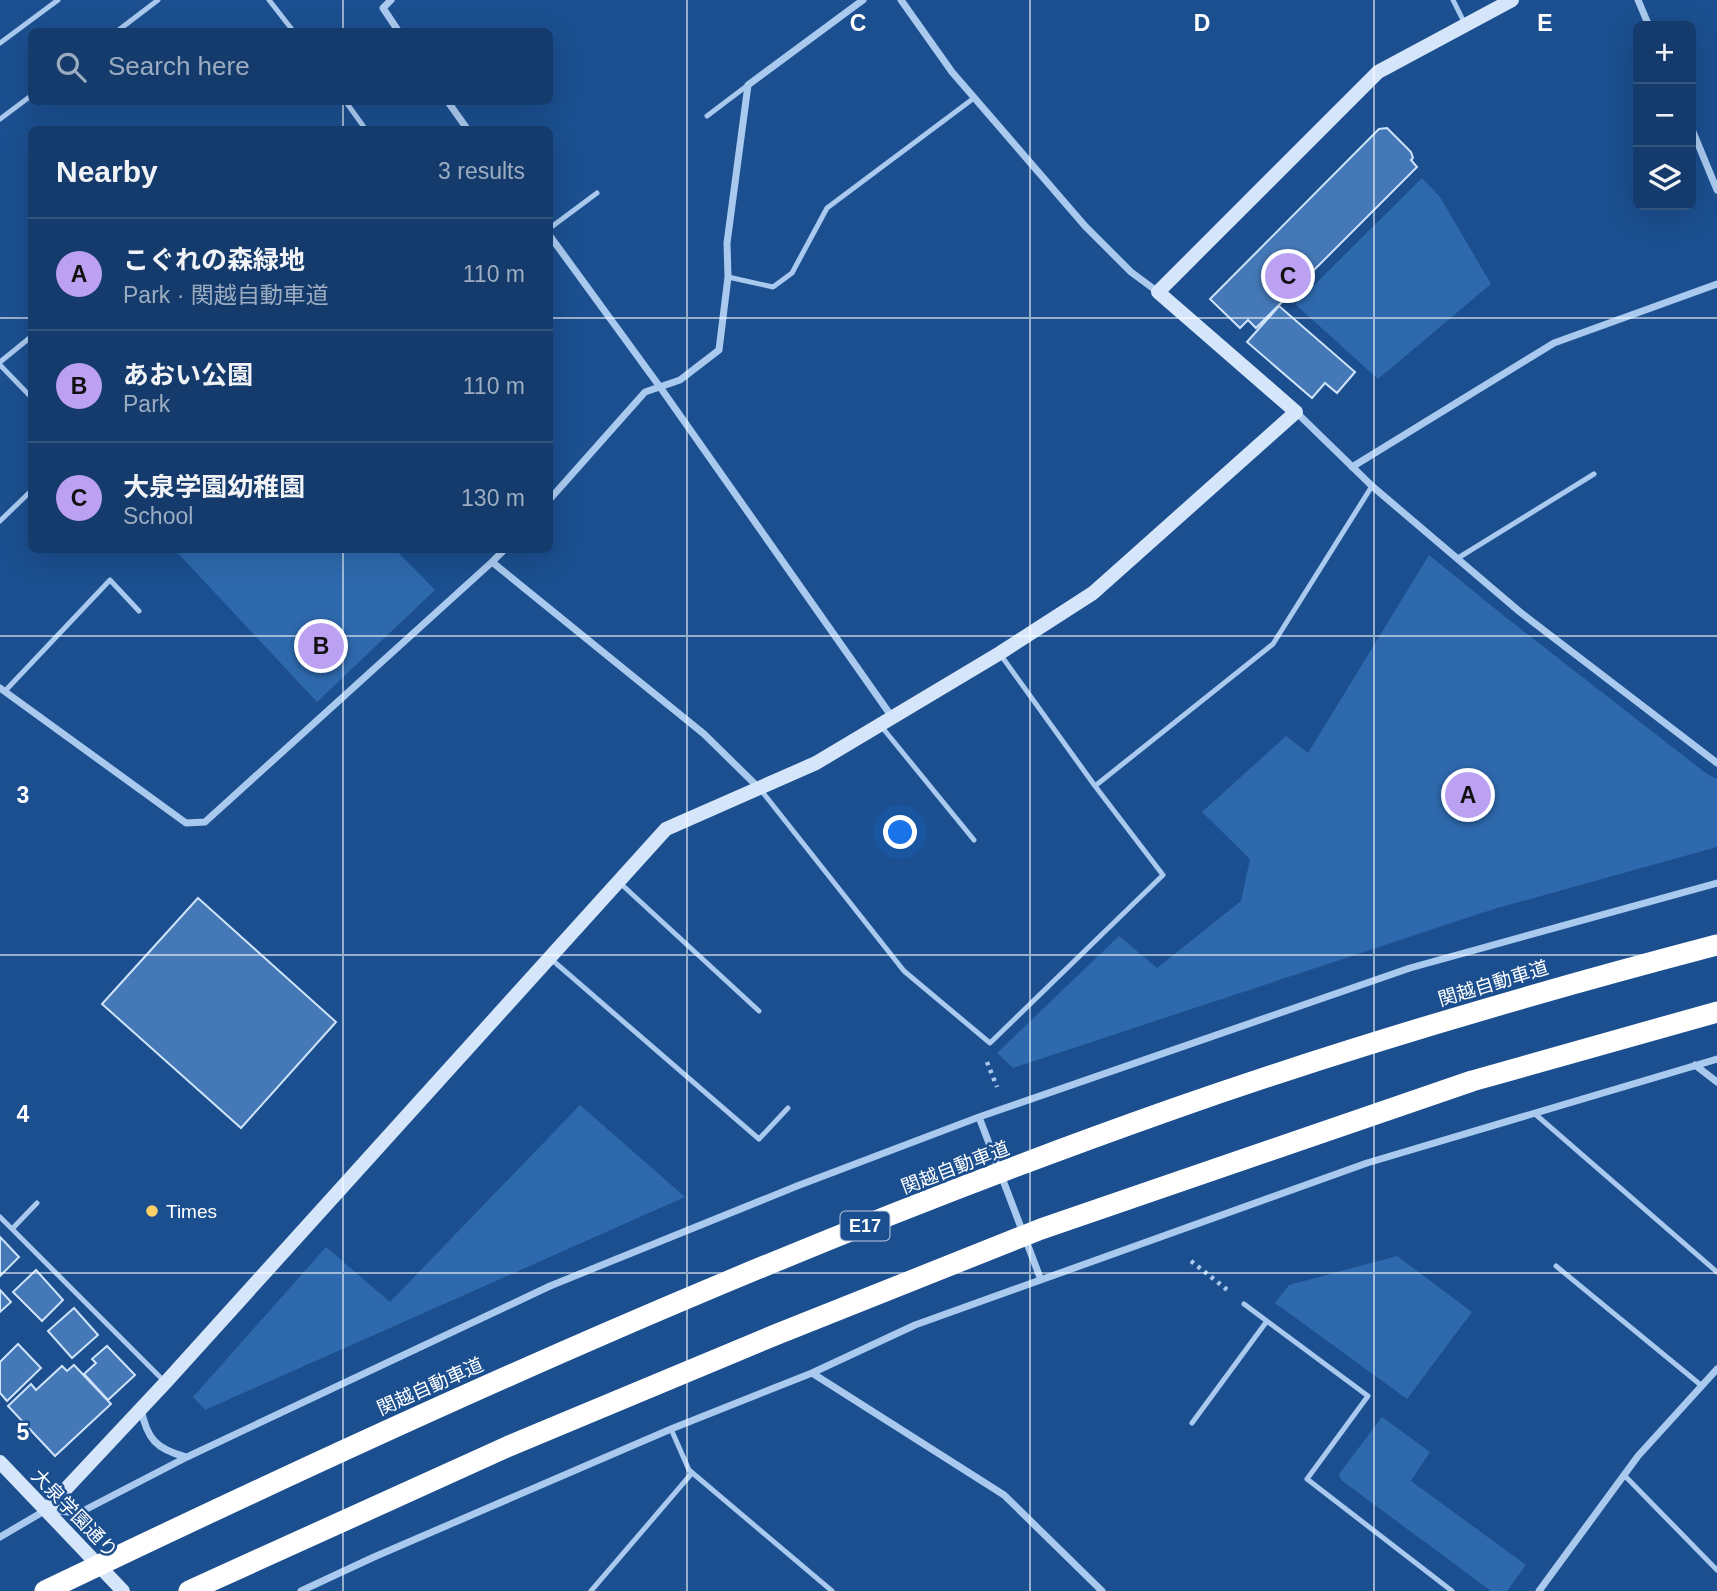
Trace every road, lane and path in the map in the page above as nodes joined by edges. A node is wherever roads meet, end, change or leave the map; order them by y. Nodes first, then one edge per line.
1 (58, 0) edge
2 (158, 0) edge
3 (269, 0) edge
4 (391, 0) edge
5 (863, 0) edge
6 (901, 0) edge
7 (1453, 0) edge
8 (1512, 0) edge
9 (1637, 0) edge
10 (1646, 21) edge
11 (1466, 25) junction
12 (121, 28) edge
13 (291, 28) edge
14 (396, 28) edge
15 (0, 43) edge
16 (748, 85) junction
17 (28, 98) edge
18 (974, 98) junction
19 (348, 105) edge
20 (450, 105) edge
21 (707, 116) dead end
22 (0, 119) edge
23 (363, 126) edge
24 (465, 126) edge
25 (1696, 139) edge
26 (1717, 190) edge
27 (597, 193) dead end
28 (553, 226) edge
29 (553, 240) edge
30 (728, 277) junction
31 (1717, 284) edge
32 (1158, 292) junction
33 (28, 339) edge
34 (0, 363) edge
35 (660, 387) junction
36 (28, 394) edge
37 (1296, 412) junction
38 (1352, 467) junction
39 (1594, 474) dead end
40 (1372, 486) junction
41 (28, 493) edge
42 (553, 496) edge
43 (0, 521) edge
44 (501, 553) edge
45 (1458, 558) junction
46 (492, 562) junction
47 (139, 611) dead end
48 (1000, 653) junction
49 (2, 689) edge
50 (887, 722) junction
51 (1716, 762) edge
52 (1095, 786) junction
53 (760, 789) junction
54 (974, 840) dead end
55 (619, 882) junction
56 (1717, 883) edge
57 (1717, 945) edge
58 (551, 959) junction
59 (759, 1011) dead end
60 (1717, 1012) edge
61 (1717, 1059) edge
62 (1695, 1065) junction
63 (1717, 1082) edge
64 (788, 1108) dead end
65 (1534, 1113) junction
66 (979, 1117) junction
67 (37, 1203) dead end
68 (0, 1217) edge
69 (12, 1229) junction
70 (1191, 1261) dead end
71 (1556, 1266) dead end
72 (1717, 1272) edge
73 (1041, 1280) junction
74 (1244, 1304) joint
75 (1267, 1321) junction
76 (1717, 1369) edge
77 (812, 1373) junction
78 (166, 1382) junction
79 (1702, 1386) junction
80 (141, 1408) junction
81 (1192, 1423) dead end
82 (671, 1429) junction
83 (187, 1457) junction
84 (0, 1462) edge
85 (692, 1473) junction
86 (1624, 1475) junction
87 (46, 1510) junction
88 (0, 1538) edge
89 (1717, 1570) edge
90 (313, 1586) junction
91 (45, 1591) edge
92 (123, 1591) edge
93 (189, 1591) edge
94 (302, 1591) edge
95 (322, 1591) edge
96 (592, 1591) edge
97 (832, 1591) edge
98 (1102, 1591) edge
99 (1452, 1591) edge
100 (1539, 1591) edge

1 - 15 lane
2 - 12 lane
3 - 13 lane
4 - 14 street
5 - 16 street
6 - 18 street
7 - 11 lane
8 - 11 street
9 - 10 street
11 - 32 street
16 - 21 lane
16 - 30 street
17 - 22 lane
18 - 30 lane
18 - 32 street
19 - 23 lane
20 - 24 street
25 - 26 street
27 - 28 lane
29 - 35 street
30 - 35 street
31 - 38 street
32 - 37 street
33 - 34 lane
34 - 36 lane
35 - 42 street
35 - 50 street
37 - 38 street
37 - 48 street
38 - 40 street
39 - 45 lane
40 - 45 street
40 - 52 lane
41 - 43 lane
44 - 46 street
45 - 51 street
46 - 49 street
46 - 53 street
47 - 49 lane
48 - 50 street
48 - 52 lane
50 - 53 street
50 - 54 lane
52 - 53 lane
53 - 55 street
55 - 58 street
55 - 59 lane
56 - 66 street
57 - 91 highway, 関越自動車道 / E17
58 - 64 lane
58 - 78 street
60 - 93 highway
61 - 62 street
62 - 63 street
62 - 65 street
65 - 72 lane
65 - 73 street
66 - 73 street
66 - 83 street
67 - 69 lane
68 - 69 lane
69 - 78 lane
70 - 74 path
71 - 79 lane
73 - 77 street
74 - 75 lane
75 - 81 lane
75 - 99 lane
76 - 79 street
77 - 82 street
77 - 98 street
78 - 80 street
79 - 86 street
80 - 83 street
80 - 87 street
82 - 85 lane
82 - 90 street
83 - 87 street
84 - 87 street, 大泉学園通り
85 - 96 lane
85 - 97 lane
86 - 89 lane
86 - 100 street
87 - 88 street
87 - 92 street, 大泉学園通り
90 - 94 street
90 - 95 lane

